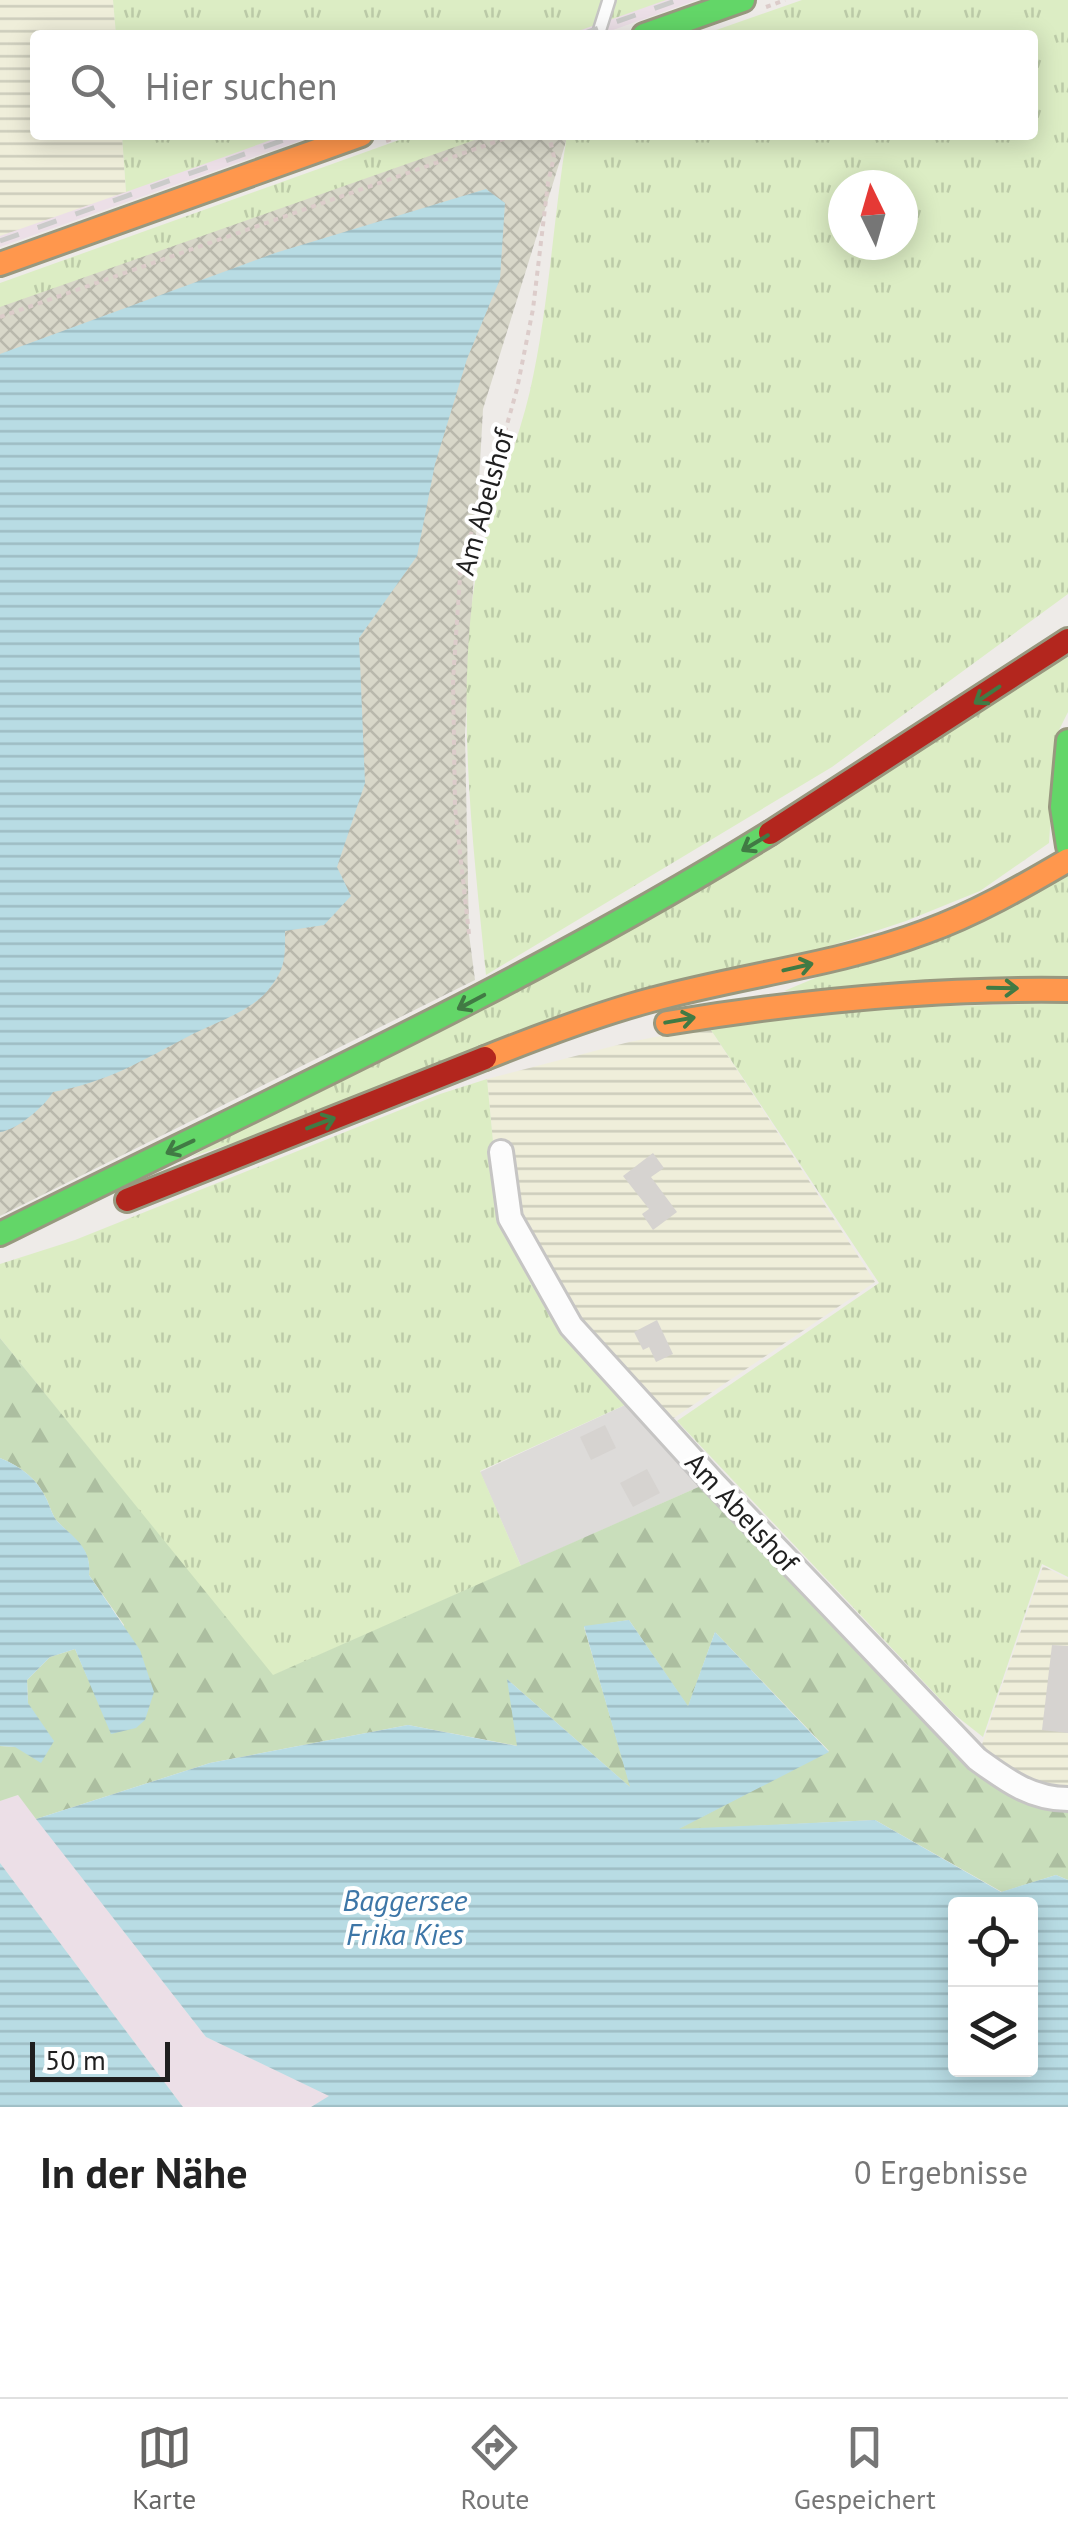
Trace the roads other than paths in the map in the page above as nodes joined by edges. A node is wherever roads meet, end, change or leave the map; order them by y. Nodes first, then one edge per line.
1 (609, 0) edge
2 (743, 0) edge
3 (600, 30) edge
4 (658, 30) edge
5 (347, 140) edge
6 (0, 264) edge
7 (1068, 640) edge
8 (1068, 740) edge
9 (1068, 846) edge
10 (1068, 860) edge
11 (1068, 990) edge
12 (416, 1087) junction
13 (501, 1152) dead end
14 (0, 1234) edge
15 (0, 1242) edge
16 (1068, 1799) edge

1 - 3 lane
2 - 4 main road
5 - 6 main road
7 -> 14 main road
8 - 9 main road
12 -> 10 main road
12 -> 11 main road
15 -> 12 main road
13 - 16 street, Am Abelshof

